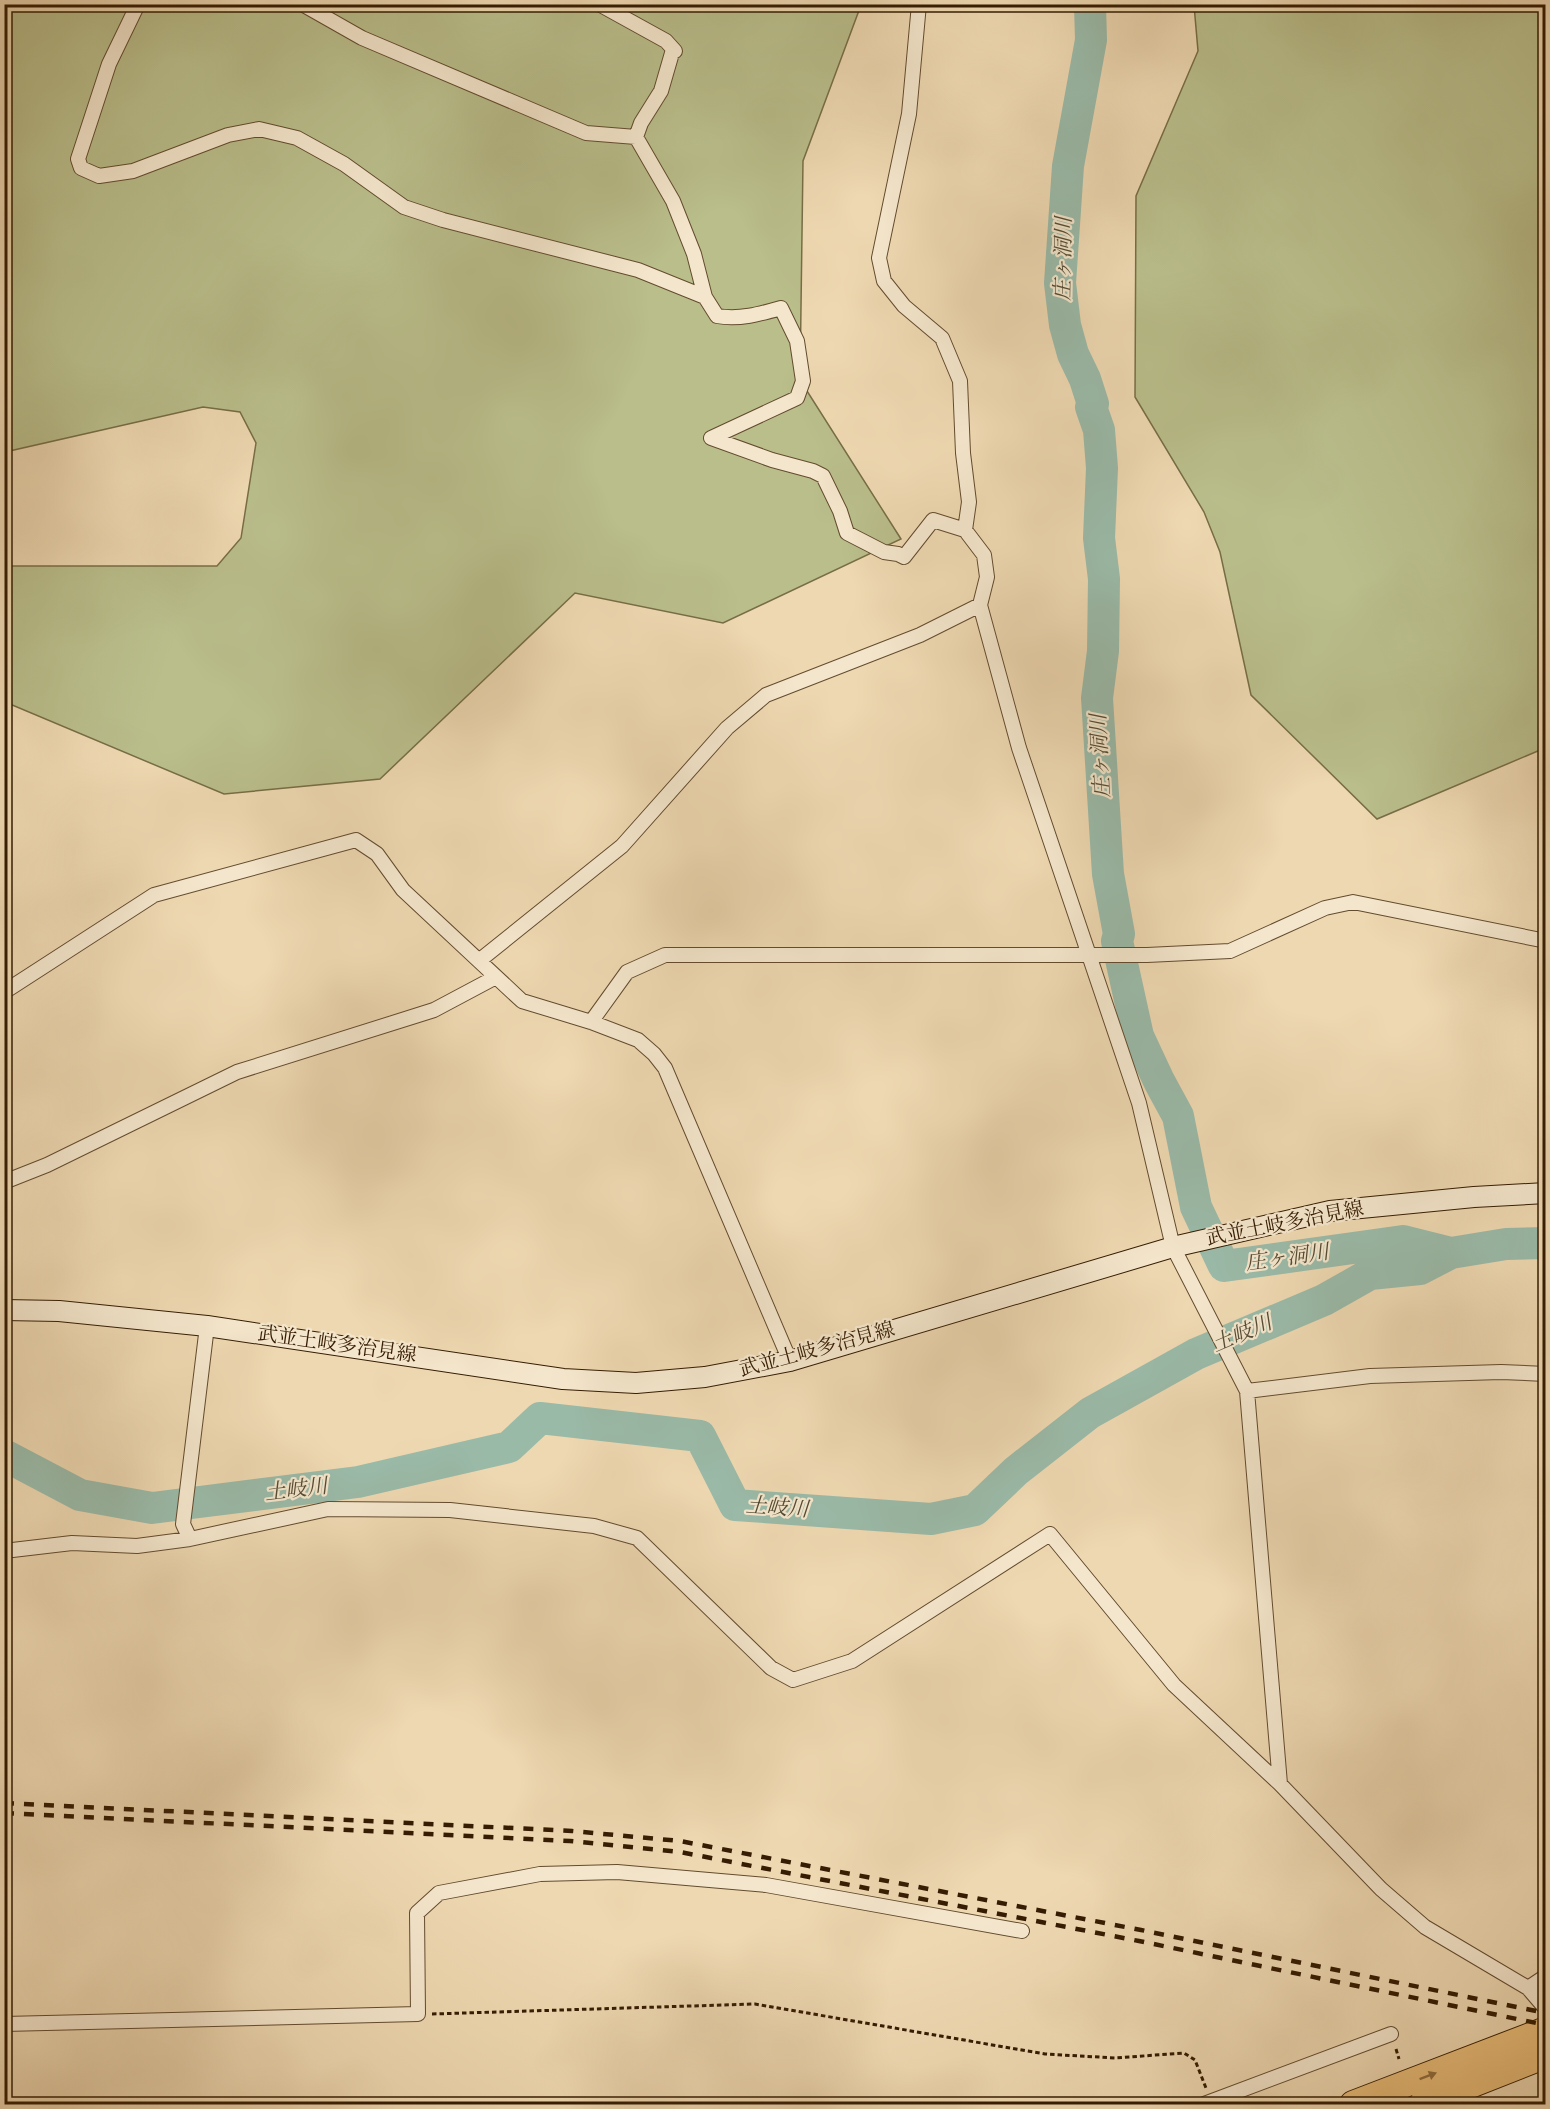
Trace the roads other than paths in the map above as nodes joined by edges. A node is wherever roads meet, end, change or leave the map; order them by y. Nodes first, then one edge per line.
1 (138, 4) edge
2 (302, 4) edge
3 (599, 4) edge
4 (919, 4) edge
5 (636, 137) junction
6 (705, 297) junction
7 (965, 530) junction
8 (980, 605) junction
9 (1545, 941) edge
10 (1087, 955) junction
11 (480, 960) junction
12 (496, 977) junction
13 (4, 992) edge
14 (591, 1022) junction
15 (4, 1182) edge
16 (1545, 1193) edge
17 (1178, 1249) junction
18 (4, 1310) edge
19 (205, 1336) junction
20 (790, 1361) junction
21 (1545, 1374) edge
22 (1247, 1390) junction
23 (190, 1539) junction
24 (4, 1551) edge
25 (1280, 1784) junction
26 (1023, 1931) dead end
27 (1545, 1976) edge
28 (1528, 1988) junction
29 (1545, 2009) edge
30 (4, 2024) edge
31 (1545, 2030) edge
32 (1391, 2034) dead end
33 (1534, 2060) edge
34 (1208, 2103) edge
35 (1353, 2104) edge
36 (1422, 2104) edge

1 - 6 street
2 - 5 street
3 - 5 street
4 - 7 street
5 - 6 street
6 - 7 street
7 - 8 street
8 - 10 street
8 - 11 street
9 - 10 street
10 - 14 street
10 - 17 street
11 - 12 street
11 - 13 street
12 - 14 street
12 - 15 street
14 - 20 street
16 - 17 main road, 武並土岐多治見線
17 - 20 main road, 武並土岐多治見線
17 - 22 street
18 - 19 main road, 武並土岐多治見線
19 - 20 main road, 武並土岐多治見線
19 - 23 street
21 - 22 street
22 - 25 street
23 - 24 street
23 - 25 street
25 - 28 street
26 - 30 street
27 - 28 street
28 - 29 street
35 -> 31 highway
32 - 34 street
33 - 36 highway

